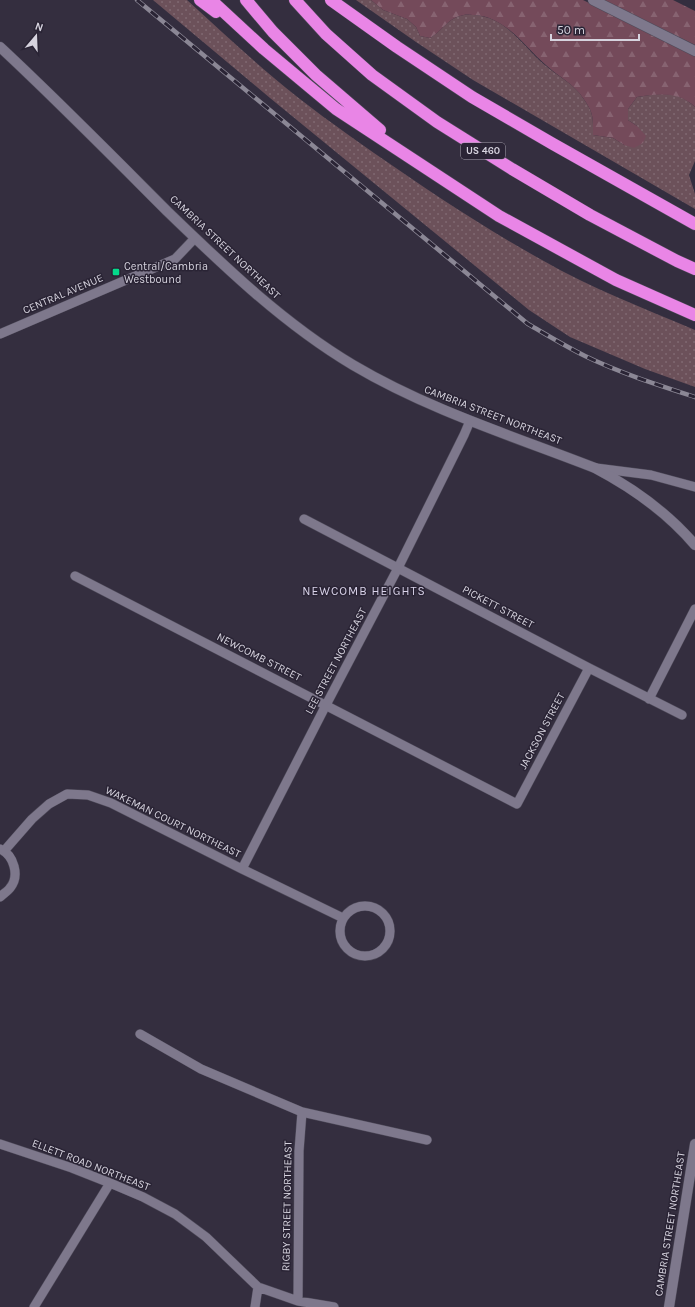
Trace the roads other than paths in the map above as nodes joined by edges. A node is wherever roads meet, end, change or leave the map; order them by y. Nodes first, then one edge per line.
1 (200, 0) edge
2 (211, 0) edge
3 (246, 0) edge
4 (295, 0) edge
5 (331, 0) edge
6 (593, 0) edge
7 (0, 47) edge
8 (264, 48) junction
9 (695, 51) edge
10 (428, 169) junction
11 (695, 224) edge
12 (195, 238) junction
13 (695, 269) edge
14 (695, 315) edge
15 (0, 334) edge
16 (470, 421) junction
17 (595, 468) junction
18 (695, 487) edge
19 (304, 519) dead end
20 (695, 545) edge
21 (398, 568) junction
22 (75, 576) dead end
23 (695, 609) edge
24 (589, 668) junction
25 (649, 699) junction
26 (326, 705) junction
27 (682, 715) dead end
28 (517, 804) joint
29 (2, 850) edge
30 (242, 869) junction
31 (0, 896) edge
32 (343, 918) junction
33 (140, 1034) dead end
34 (302, 1112) junction
35 (427, 1140) dead end
36 (0, 1144) edge
37 (695, 1144) edge
38 (694, 1154) edge
39 (110, 1183) junction
40 (258, 1287) junction
41 (298, 1301) junction
42 (34, 1307) edge
43 (255, 1307) edge
44 (334, 1307) edge
45 (668, 1307) edge

1 - 8 highway
2 - 8 highway
3 - 10 highway
4 - 13 highway, US 460
5 - 11 highway
6 - 9 main road
7 - 12 main road, CAMBRIA STREET NORTHEAST
8 - 10 highway
10 - 14 highway
12 - 15 street, CENTRAL AVENUE
12 - 16 main road, CAMBRIA STREET NORTHEAST
16 - 17 main road, CAMBRIA STREET NORTHEAST
16 - 21 street, LEE STREET NORTHEAST
17 - 18 street
17 - 20 main road, CAMBRIA STREET NORTHEAST
19 - 21 street, PICKETT STREET
21 - 24 street, PICKETT STREET
21 - 26 street, LEE STREET NORTHEAST
22 - 26 street, NEWCOMB STREET
23 - 25 street
24 - 25 street, PICKETT STREET
24 - 28 street, JACKSON STREET
25 - 27 street, PICKETT STREET
26 - 28 street, NEWCOMB STREET
26 - 30 street, LEE STREET NORTHEAST
29 - 30 street, WAKEMAN COURT NORTHEAST
29 - 31 street, WAKEMAN COURT NORTHEAST
30 - 32 street, WAKEMAN COURT NORTHEAST
32 - 32 street
33 - 34 street
34 - 35 street
34 - 41 street, RIGBY STREET NORTHEAST
36 - 39 street, ELLETT ROAD NORTHEAST
37 - 38 main road, CAMBRIA STREET NORTHEAST
38 - 45 main road, CAMBRIA STREET NORTHEAST
39 - 40 street, ELLETT ROAD NORTHEAST
39 - 42 street
40 - 41 street, ELLETT ROAD NORTHEAST
40 - 43 street
41 - 44 street, ELLETT ROAD NORTHEAST

